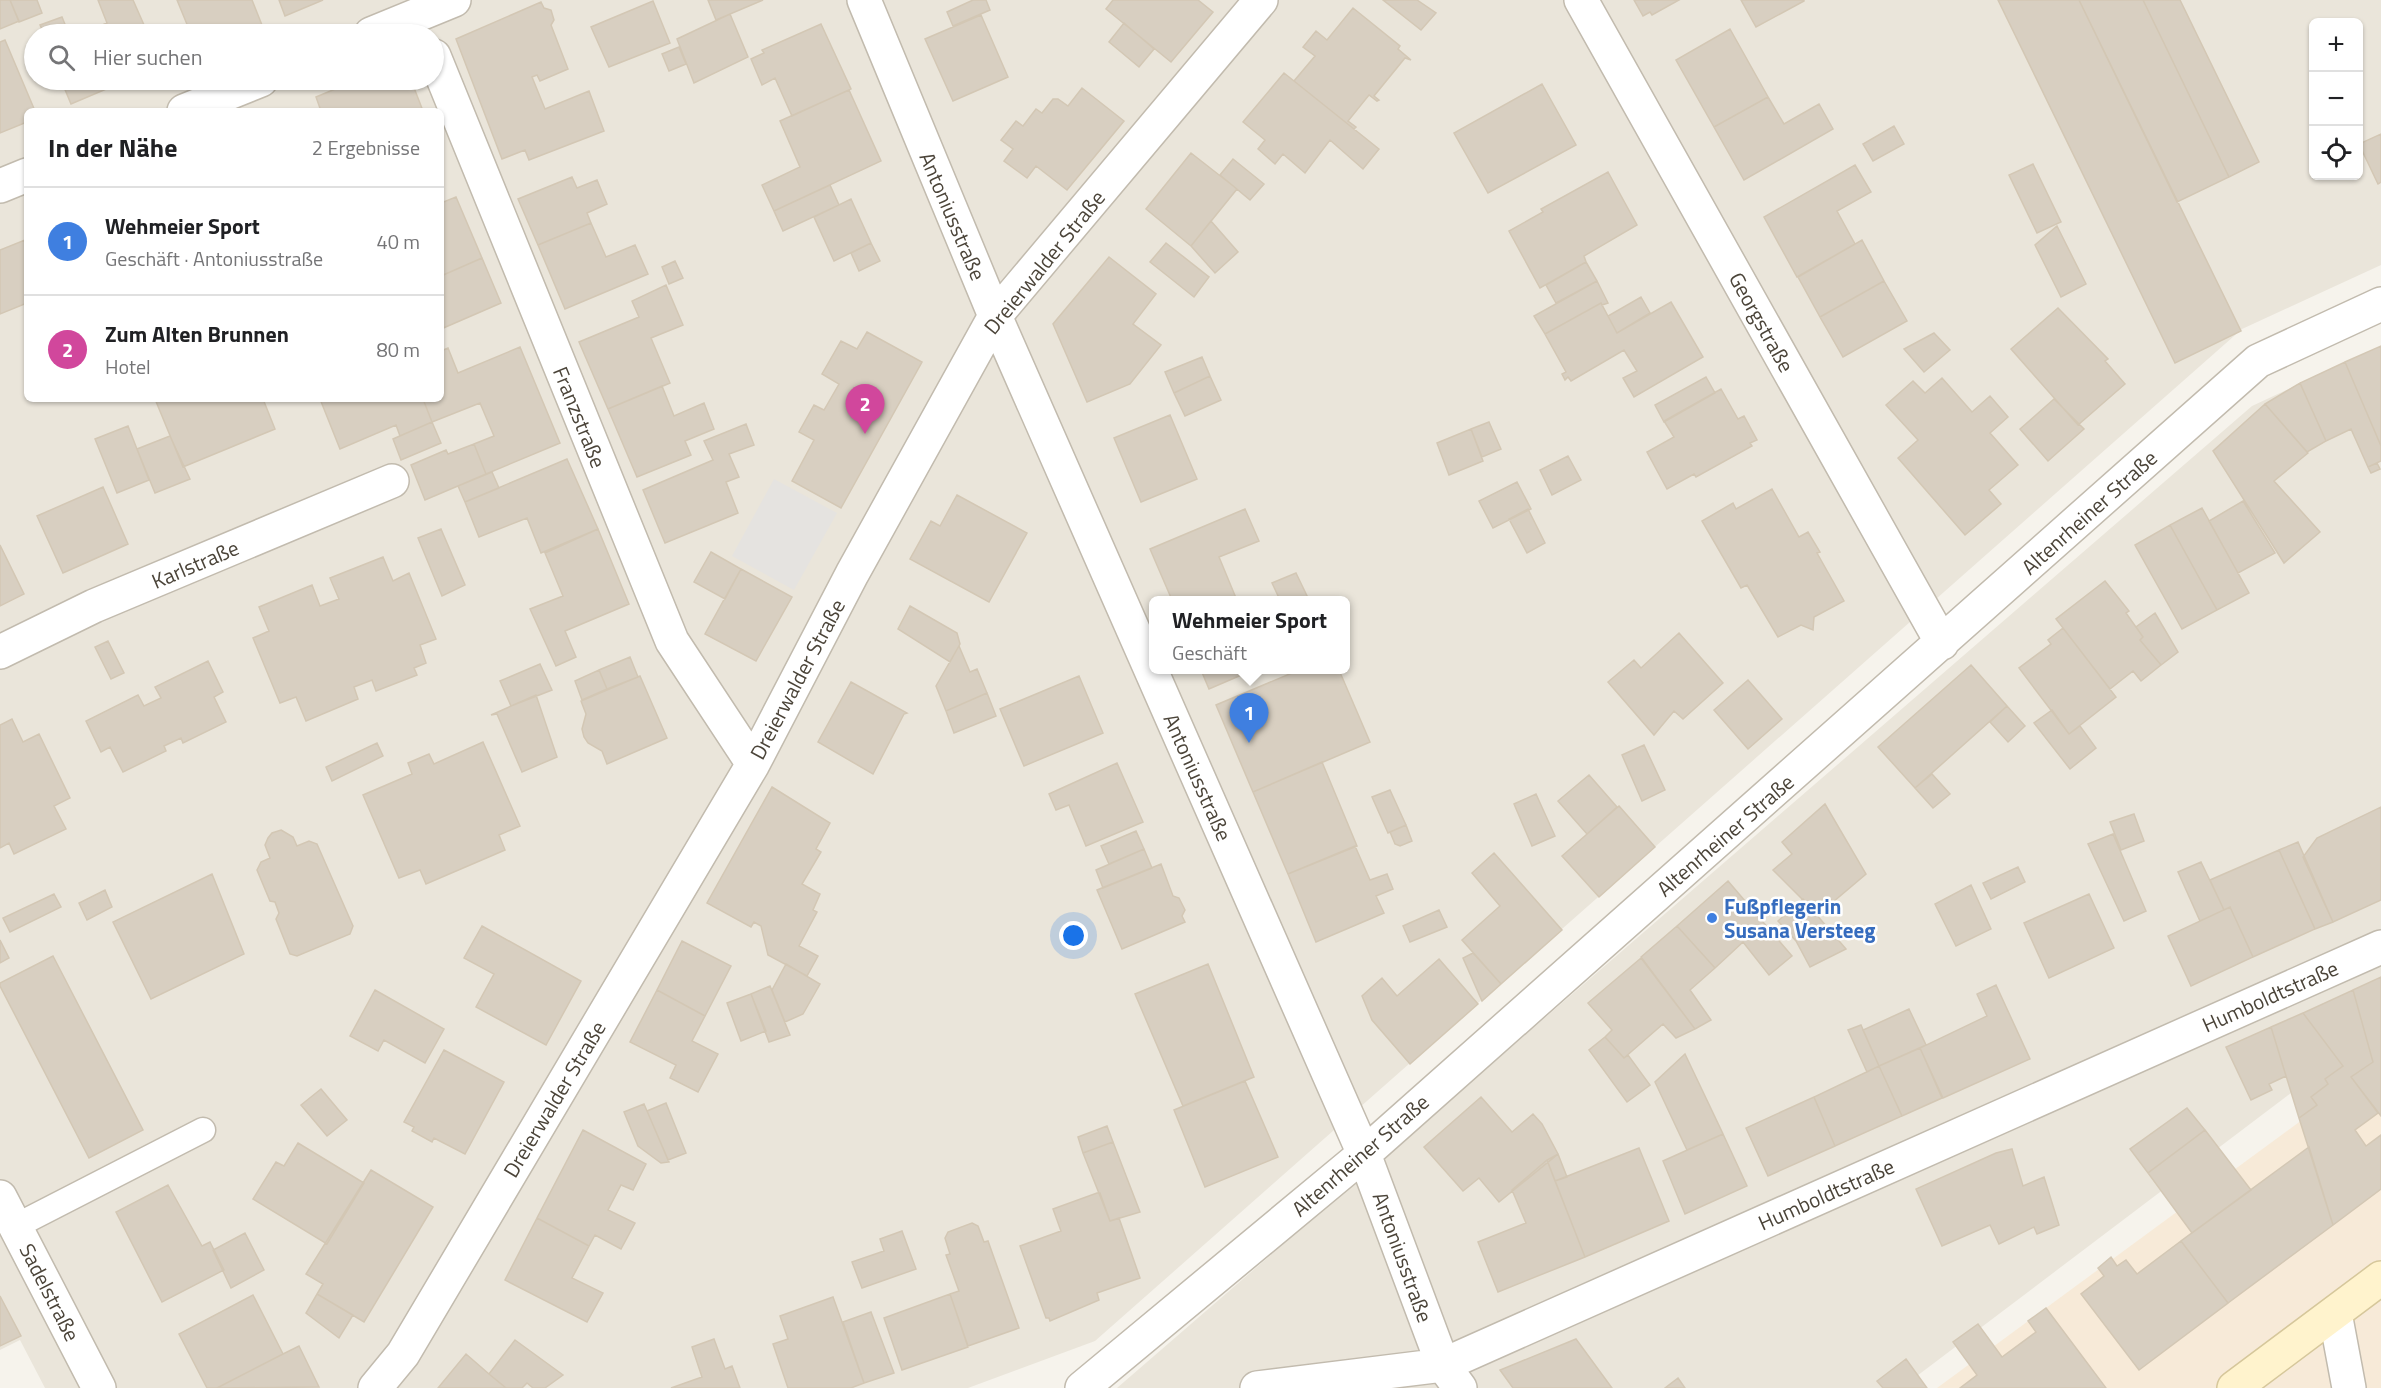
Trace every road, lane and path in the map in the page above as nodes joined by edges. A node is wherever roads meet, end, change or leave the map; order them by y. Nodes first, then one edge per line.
1 (454, 0) edge
2 (864, 0) edge
3 (1261, 0) edge
4 (1581, 0) edge
5 (418, 17) edge
6 (399, 24) edge
7 (444, 81) edge
8 (236, 90) edge
9 (191, 108) edge
10 (24, 176) edge
11 (0, 186) edge
12 (2381, 304) edge
13 (995, 316) junction
14 (392, 482) dead end
15 (1942, 643) junction
16 (0, 652) edge
17 (1149, 666) edge
18 (1153, 674) edge
19 (753, 764) junction
20 (2381, 947) edge
21 (203, 1130) dead end
22 (1364, 1154) junction
23 (0, 1197) edge
24 (16, 1226) junction
25 (2381, 1278) edge
26 (2335, 1313) junction
27 (1451, 1376) edge
28 (99, 1388) edge
29 (375, 1388) edge
30 (1082, 1388) edge
31 (1257, 1388) edge
32 (2234, 1388) edge
33 (2349, 1388) edge

1 - 5 street
2 - 13 street, Antoniusstraße
3 - 13 street, Dreierwalder Straße
4 - 15 street, Georgstraße
5 - 6 street
7 - 19 street, Franzstraße
8 - 9 street
10 - 11 street
12 - 15 street, Altenrheiner Straße
13 - 17 street, Antoniusstraße
13 - 19 street, Dreierwalder Straße
14 - 16 street, Karlstraße
15 - 22 street, Altenrheiner Straße
18 - 22 street, Antoniusstraße
19 - 29 street, Dreierwalder Straße
20 - 27 street, Humboldtstraße
21 - 24 lane
22 - 27 street, Antoniusstraße
22 - 30 street, Altenrheiner Straße
23 - 24 street, Sadelstraße
24 - 28 street, Sadelstraße
25 - 26 main road
26 - 32 main road
26 - 33 street
27 - 31 street, Humboldtstraße

